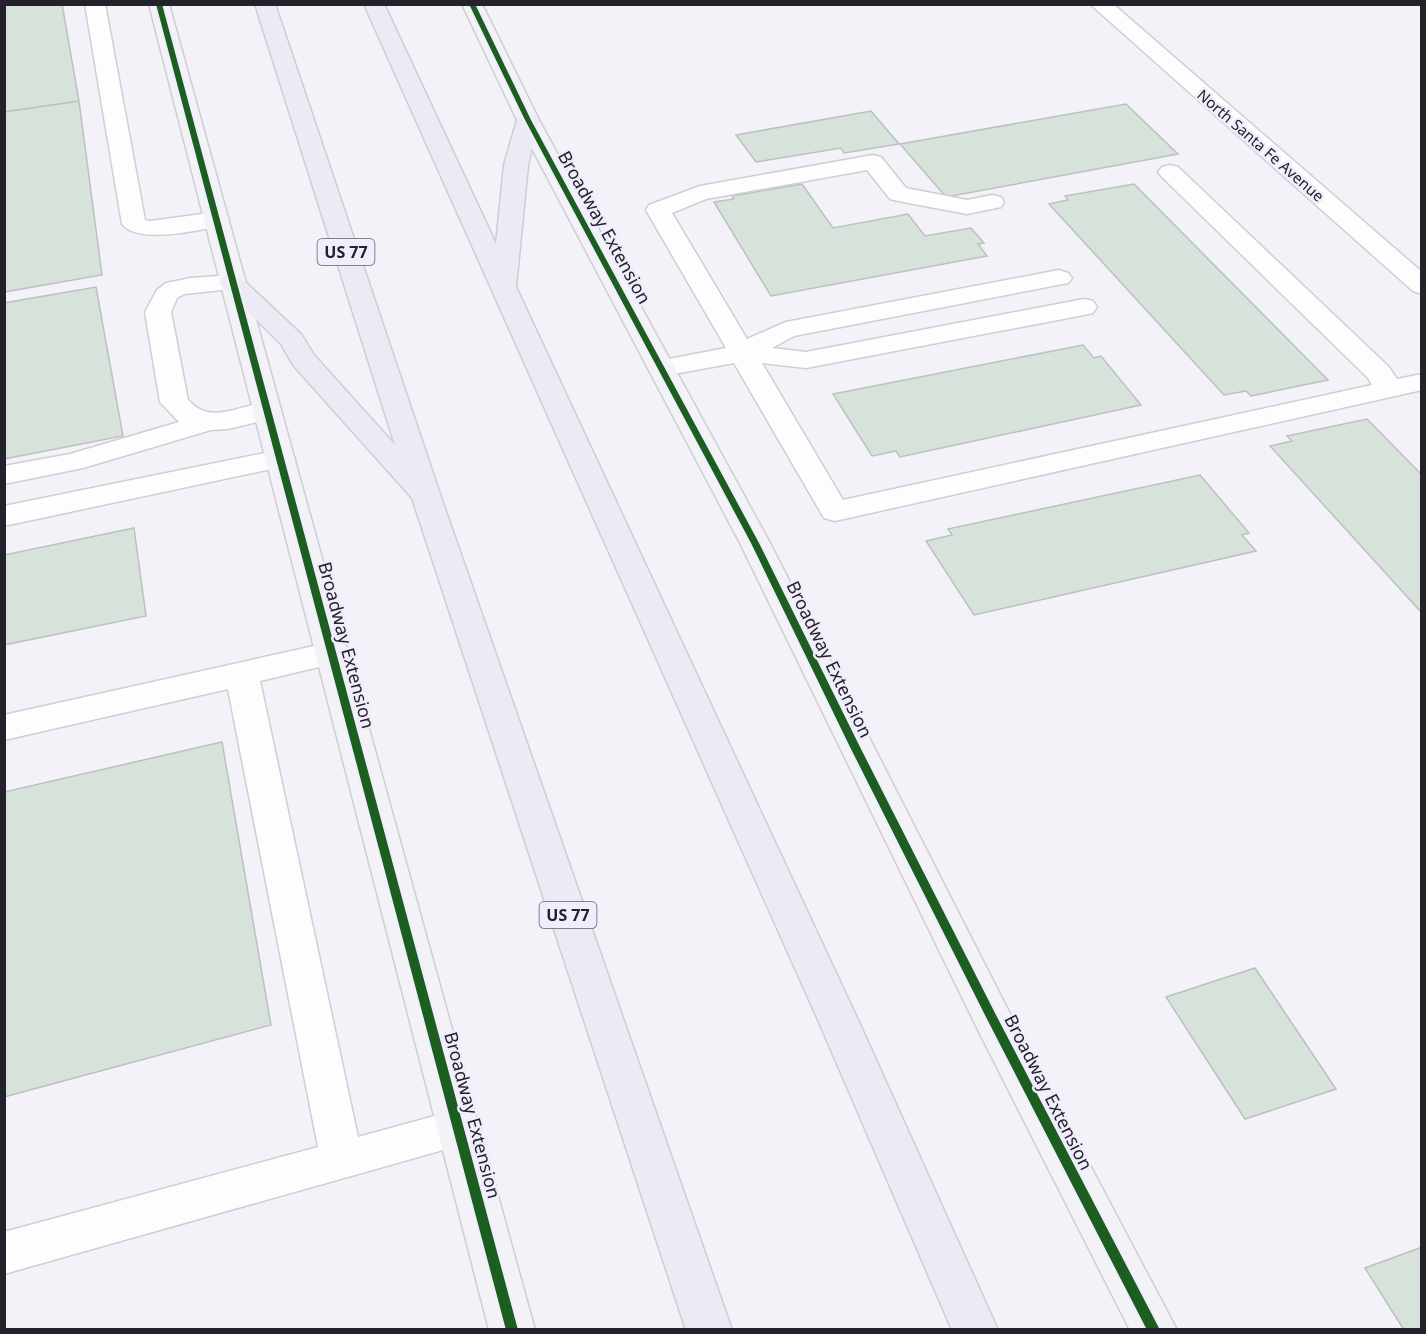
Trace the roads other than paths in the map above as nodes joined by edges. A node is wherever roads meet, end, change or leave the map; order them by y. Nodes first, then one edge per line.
1 (95, 4) edge
2 (159, 4) edge
3 (265, 4) edge
4 (374, 4) edge
5 (472, 4) edge
6 (1100, 4) edge
7 (528, 120) junction
8 (1170, 172) dead end
9 (992, 202) dead end
10 (217, 219) junction
11 (1059, 278) dead end
12 (232, 283) junction
13 (1422, 286) edge
14 (505, 287) junction
15 (1084, 307) dead end
16 (742, 353) junction
17 (663, 368) junction
18 (1422, 382) edge
19 (1389, 389) junction
20 (267, 411) junction
21 (205, 423) junction
22 (280, 459) junction
23 (4, 475) edge
24 (427, 500) junction
25 (4, 516) edge
26 (332, 653) junction
27 (242, 675) junction
28 (4, 728) edge
29 (460, 1128) junction
30 (342, 1161) junction
31 (4, 1253) edge
32 (512, 1329) edge
33 (709, 1329) edge
34 (975, 1329) edge
35 (1154, 1329) edge

1 - 10 street
2 - 10 main road, Broadway Extension
3 - 24 highway, US 77
4 - 14 highway
5 - 7 main road, Broadway Extension
6 - 13 street, North Santa Fe Avenue
7 - 14 highway
7 - 17 main road, Broadway Extension
8 - 19 street
9 - 16 street
10 - 12 main road, Broadway Extension
11 - 16 street
12 - 20 main road, Broadway Extension
12 - 21 street
12 - 24 highway
14 - 34 highway
15 - 16 street
16 - 17 street
16 - 19 street
17 - 35 main road, Broadway Extension
18 - 19 street
20 - 21 street
20 - 22 main road, Broadway Extension
21 - 23 street
22 - 25 street
22 - 26 main road, Broadway Extension
24 - 33 highway, US 77
26 - 27 street
26 - 29 main road, Broadway Extension
27 - 28 street
27 - 30 street
29 - 30 street
29 - 32 main road, Broadway Extension
30 - 31 street

